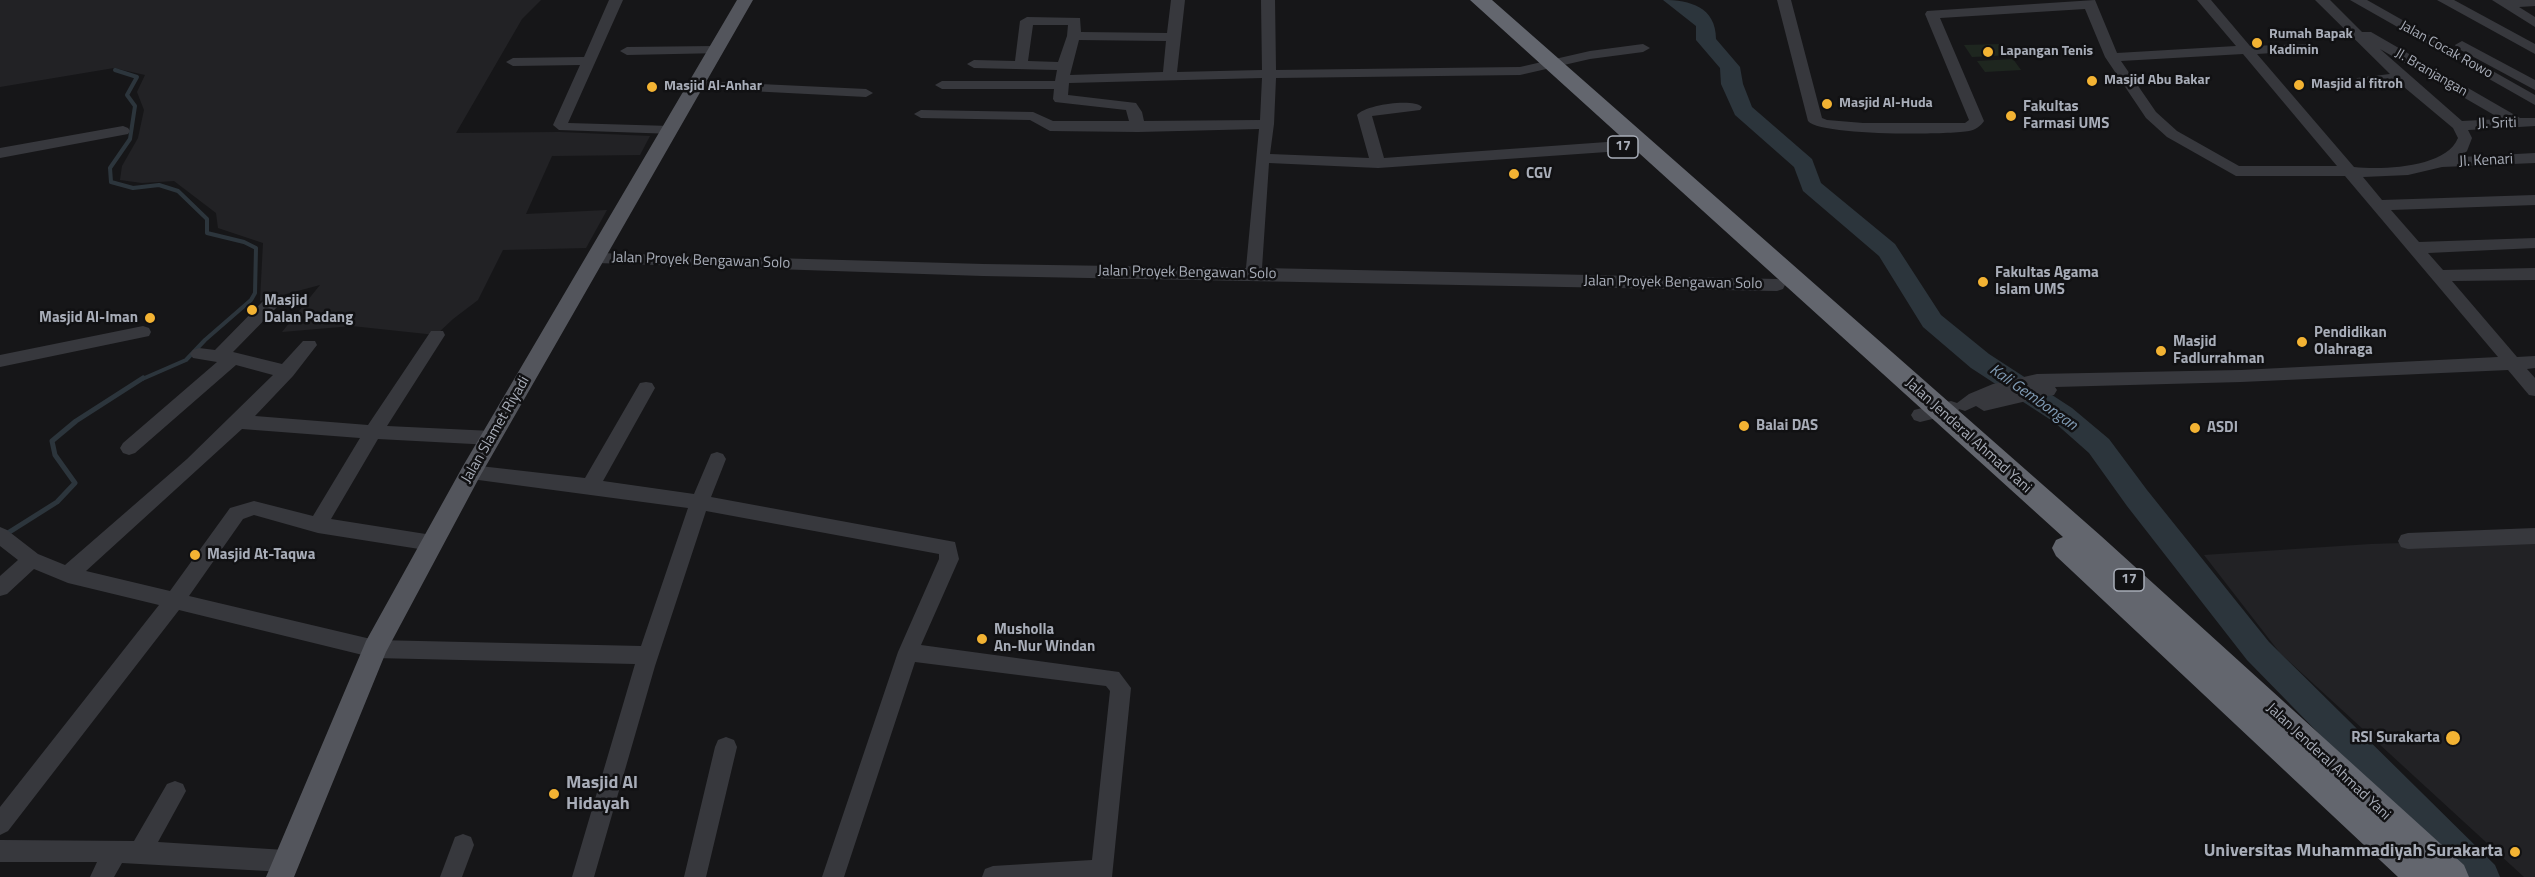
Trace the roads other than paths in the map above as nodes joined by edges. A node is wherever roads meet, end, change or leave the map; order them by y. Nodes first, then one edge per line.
1 (616, 0) edge
2 (745, 0) edge
3 (1178, 0) edge
4 (1268, 0) edge
5 (1460, 0) edge
6 (1480, 0) edge
7 (1784, 0) edge
8 (2204, 0) edge
9 (2322, 0) edge
10 (2357, 0) edge
11 (2382, 0) edge
12 (2444, 0) edge
13 (2088, 2) edge
14 (2502, 2) edge
15 (2535, 2) edge
16 (2344, 22) junction
17 (2535, 23) edge
18 (1074, 36) junction
19 (1173, 37) junction
20 (2304, 47) dead end
21 (1643, 48) dead end
22 (716, 50) junction
23 (2535, 50) edge
24 (627, 51) dead end
25 (2247, 52) junction
26 (2476, 52) junction
27 (2112, 57) junction
28 (2461, 59) junction
29 (588, 61) junction
30 (513, 62) dead end
31 (974, 64) dead end
32 (1021, 64) junction
33 (1542, 67) junction
34 (1269, 75) junction
35 (1062, 77) junction
36 (2400, 77) junction
37 (1170, 78) junction
38 (2362, 81) dead end
39 (942, 84) dead end
40 (696, 85) junction
41 (2535, 86) edge
42 (866, 93) dead end
43 (2535, 101) edge
44 (1415, 107) dead end
45 (921, 114) dead end
46 (2535, 122) edge
47 (2518, 123) junction
48 (1267, 124) junction
49 (2459, 126) junction
50 (1138, 127) junction
51 (123, 131) dead end
52 (670, 131) junction
53 (1620, 138) junction
54 (0, 153) edge
55 (1262, 158) junction
56 (2535, 158) edge
57 (1378, 163) junction
58 (2437, 163) junction
59 (2350, 172) junction
60 (2529, 200) edge
61 (2379, 205) junction
62 (2535, 212) edge
63 (2535, 243) edge
64 (2416, 248) junction
65 (597, 258) junction
66 (1254, 273) junction
67 (2535, 274) edge
68 (2440, 276) junction
69 (1777, 285) junction
70 (275, 299) dead end
71 (143, 332) dead end
72 (437, 335) dead end
73 (309, 345) dead end
74 (199, 354) dead end
75 (226, 357) junction
76 (0, 361) edge
77 (2535, 362) edge
78 (2511, 363) junction
79 (287, 372) junction
80 (646, 388) dead end
81 (2535, 390) edge
82 (1942, 410) junction
83 (240, 422) junction
84 (373, 432) junction
85 (492, 438) junction
86 (129, 448) dead end
87 (717, 459) dead end
88 (471, 472) junction
89 (590, 486) junction
90 (699, 502) junction
91 (318, 525) junction
92 (2535, 536) edge
93 (4, 541) edge
94 (2408, 541) dead end
95 (432, 543) junction
96 (31, 560) junction
97 (68, 575) junction
98 (0, 588) edge
99 (176, 600) junction
100 (375, 649) junction
101 (908, 652) junction
102 (647, 655) junction
103 (726, 747) dead end
104 (175, 790) dead end
105 (0, 824) edge
106 (463, 845) dead end
107 (0, 852) edge
108 (116, 852) junction
109 (140, 852) junction
110 (283, 869) edge
111 (1101, 874) edge
112 (1007, 876) edge
113 (101, 877) edge
114 (451, 877) edge
115 (583, 877) edge
116 (695, 877) edge
117 (833, 877) edge
118 (2422, 877) edge
119 (2452, 877) edge

1 - 29 street
2 - 22 main road, Jalan Slamet Riyadi
3 - 19 street
4 - 34 street
5 - 33 highway, Jalan Jenderal Ahmad Yani / 17
6 - 33 highway, Jalan Jenderal Ahmad Yani / 17
7 - 13 street
8 - 25 street
9 - 16 street
10 - 28 street, Jalan Cocak Rowo
11 - 26 street
12 - 23 street
13 - 27 street
14 - 15 street
14 - 17 street
16 - 36 street
16 - 47 street, Jl. Branjangan
18 - 19 street
18 - 32 street
18 - 35 street
19 - 37 street
20 - 25 street
21 - 33 street
22 - 24 street
22 - 40 main road, Jalan Slamet Riyadi
25 - 27 street
25 - 59 street
26 - 28 street
26 - 41 street
27 - 59 street
28 - 43 street, Jalan Cocak Rowo
29 - 30 street
29 - 52 street
31 - 32 street
32 - 35 street
33 - 34 street
33 - 53 highway, Jalan Jenderal Ahmad Yani / 17
34 - 37 street
34 - 48 street
35 - 37 street
35 - 39 street
35 - 50 street
36 - 38 street
36 - 49 street
40 - 42 street
40 - 52 main road, Jalan Slamet Riyadi
44 - 57 street
45 - 50 street
46 - 47 street, Jl. Sriti
47 - 49 street, Jl. Sriti
48 - 50 street
48 - 55 street
49 - 58 street
51 - 54 street
52 - 65 main road, Jalan Slamet Riyadi
53 - 57 street
53 - 69 highway, Jalan Jenderal Ahmad Yani / 17
53 - 82 highway, Jalan Jenderal Ahmad Yani / 17
55 - 57 street
55 - 66 street
56 - 58 street, Jl. Kenari
58 - 59 street
59 - 61 street
60 - 61 street
60 - 62 street
61 - 64 street
63 - 64 street
64 - 68 street
65 - 66 street, Jalan Proyek Bengawan Solo
65 - 85 main road, Jalan Slamet Riyadi
66 - 69 street, Jalan Proyek Bengawan Solo
67 - 68 street
68 - 78 street
69 - 82 highway, Jalan Jenderal Ahmad Yani / 17
70 - 75 street
71 - 76 street
72 - 84 street
73 - 79 street
74 - 75 street
75 - 79 street
75 - 86 street
77 - 78 street
78 - 81 street
78 - 82 street
79 - 83 street
80 - 89 street
82 - 118 highway, Jalan Jenderal Ahmad Yani / 17
82 - 119 highway, Jalan Jenderal Ahmad Yani / 17
83 - 84 street
83 - 97 street
84 - 85 street
84 - 91 street
85 - 88 main road, Jalan Slamet Riyadi
87 - 90 street
88 - 89 street
88 - 95 main road, Jalan Slamet Riyadi
89 - 90 street
90 - 101 street
90 - 102 street
91 - 95 street
91 - 99 street
92 - 94 street
93 - 96 street
95 - 100 main road, Jalan Slamet Riyadi
96 - 97 street
96 - 98 street
97 - 99 street
99 - 100 street
99 - 105 street
100 - 102 street
100 - 110 main road, Jalan Slamet Riyadi
101 - 111 street
101 - 117 street
102 - 115 street
103 - 116 street
104 - 109 street
106 - 114 street
107 - 108 street
108 - 109 street
108 - 113 street
109 - 110 street
111 - 112 street

